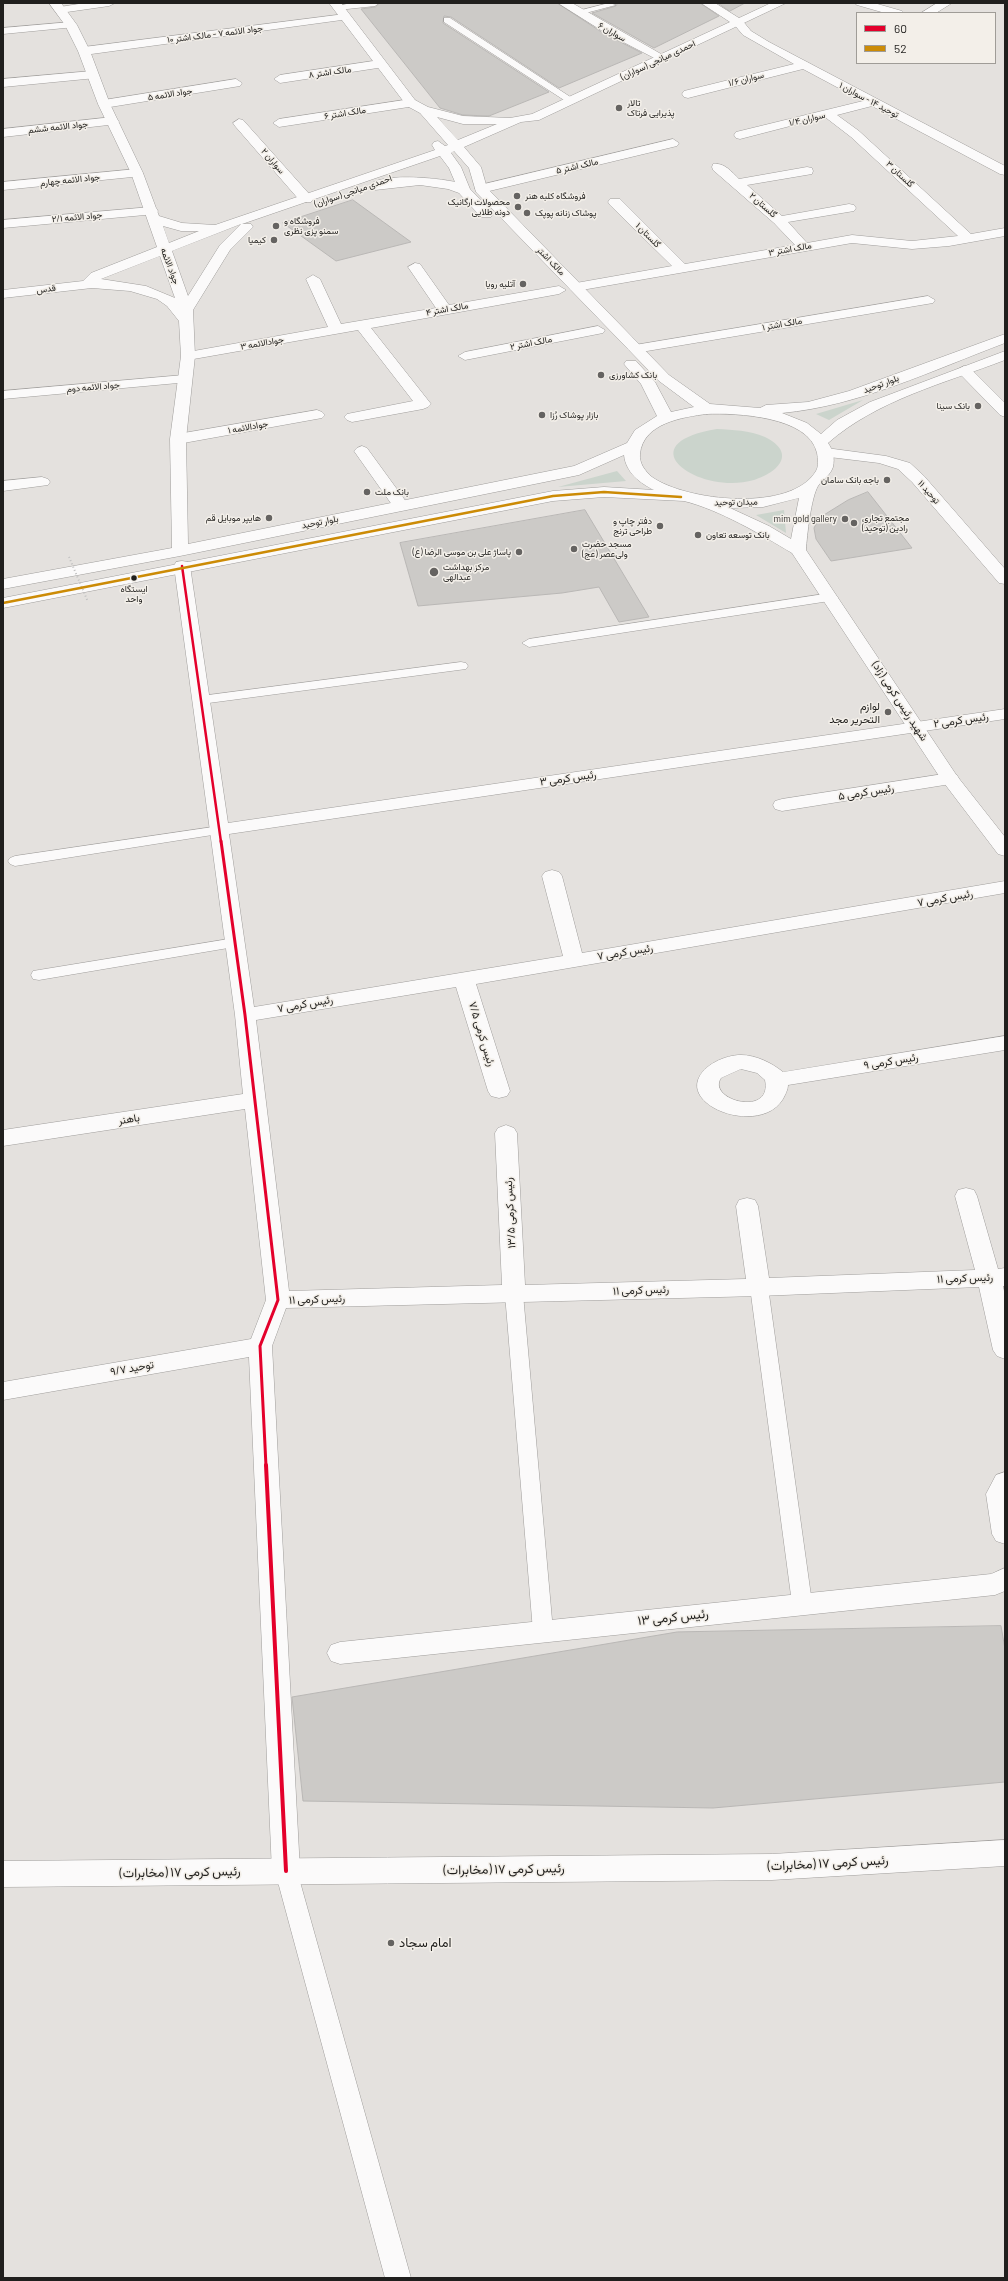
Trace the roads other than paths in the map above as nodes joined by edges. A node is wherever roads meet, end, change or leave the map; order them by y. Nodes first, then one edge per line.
1 (109, 3) edge
2 (375, 3) edge
3 (564, 3) edge
4 (707, 3) edge
5 (780, 3) edge
6 (861, 3) edge
7 (946, 3) edge
8 (336, 5) edge
9 (612, 5) dead end
10 (58, 6) edge
11 (578, 12) junction
12 (894, 12) edge
13 (929, 12) edge
14 (346, 17) junction
15 (447, 20) dead end
16 (738, 22) junction
17 (71, 25) junction
18 (3, 31) edge
19 (84, 51) junction
20 (662, 58) junction
21 (380, 64) junction
22 (805, 65) junction
23 (92, 75) junction
24 (280, 79) dead end
25 (3, 83) edge
26 (236, 83) dead end
27 (688, 94) dead end
28 (570, 100) junction
29 (872, 102) junction
30 (411, 103) junction
31 (104, 104) junction
32 (424, 110) junction
33 (828, 114) junction
34 (535, 117) junction
35 (518, 119) junction
36 (113, 121) junction
37 (239, 123) dead end
38 (279, 124) dead end
39 (3, 133) edge
40 (740, 135) dead end
41 (431, 136) junction
42 (673, 143) dead end
43 (485, 147) junction
44 (453, 152) junction
45 (410, 163) junction
46 (475, 167) junction
47 (718, 167) dead end
48 (807, 171) dead end
49 (1005, 171) edge
50 (137, 173) junction
51 (737, 183) junction
52 (3, 186) edge
53 (366, 187) junction
54 (481, 189) junction
55 (464, 190) junction
56 (306, 199) junction
57 (615, 202) dead end
58 (849, 208) dead end
59 (153, 215) junction
60 (779, 220) junction
61 (3, 224) edge
62 (229, 224) junction
63 (246, 227) junction
64 (1005, 232) edge
65 (159, 236) junction
66 (968, 238) junction
67 (511, 240) dead end
68 (804, 246) junction
69 (165, 255) junction
70 (415, 268) dead end
71 (681, 268) junction
72 (114, 270) junction
73 (548, 278) dead end
74 (313, 279) dead end
75 (88, 284) junction
76 (576, 287) junction
77 (3, 294) edge
78 (564, 295) joint
79 (928, 300) dead end
80 (445, 310) junction
81 (186, 315) junction
82 (362, 325) junction
83 (336, 329) junction
84 (598, 330) dead end
85 (1005, 338) edge
86 (629, 352) junction
87 (1005, 355) edge
88 (188, 356) junction
89 (465, 356) dead end
90 (964, 370) junction
91 (184, 379) junction
92 (3, 395) edge
93 (707, 409) junction
94 (752, 411) junction
95 (1005, 412) edge
96 (317, 415) dead end
97 (352, 417) dead end
98 (666, 418) junction
99 (178, 439) junction
100 (632, 446) junction
101 (823, 447) junction
102 (362, 451) dead end
103 (42, 482) dead end
104 (3, 486) edge
105 (810, 486) junction
106 (681, 497) junction
107 (703, 502) junction
108 (401, 506) junction
109 (798, 550) junction
110 (181, 558) junction
111 (1005, 579) edge
112 (3, 584) edge
113 (831, 597) junction
114 (3, 603) edge
115 (529, 643) dead end
116 (462, 666) dead end
117 (201, 700) junction
118 (1005, 714) edge
119 (916, 726) junction
120 (950, 779) junction
121 (782, 805) dead end
122 (220, 830) junction
123 (1005, 850) edge
124 (15, 861) dead end
125 (552, 876) dead end
126 (1005, 887) edge
127 (235, 943) junction
128 (574, 960) junction
129 (39, 975) dead end
130 (464, 978) junction
131 (245, 1014) junction
132 (1005, 1043) edge
133 (776, 1080) dead end
134 (499, 1091) dead end
135 (255, 1100) junction
136 (506, 1133) dead end
137 (3, 1138) edge
138 (966, 1196) dead end
139 (747, 1206) dead end
140 (997, 1277) edge
141 (759, 1287) junction
142 (514, 1294) junction
143 (278, 1300) junction
144 (260, 1346) junction
145 (1005, 1350) edge
146 (3, 1391) edge
147 (1005, 1482) edge
148 (1005, 1534) edge
149 (1005, 1579) edge
150 (802, 1603) junction
151 (544, 1631) junction
152 (340, 1653) dead end
153 (1005, 1853) edge
154 (286, 1872) junction
155 (3, 1874) edge
156 (398, 2278) edge

1 - 10 street
2 - 8 lane
3 - 11 street, سواران ۶
4 - 16 street, توحید ۱۴ - سواران ۱
5 - 16 street, احمدی میانجی (سواران)
6 - 12 street
7 - 13 street
8 - 14 street, مالک اشتر
9 - 11 lane
10 - 17 street, جواد الائمه
11 - 20 street, سواران ۶
14 - 19 street, جواد الائمه ۷ - مالک اشتر ۱۰
14 - 21 street, مالک اشتر
15 - 28 lane
16 - 20 street, احمدی میانجی (سواران)
16 - 22 street, توحید ۱۴ - سواران ۱
17 - 18 street
17 - 19 street, جواد الائمه
19 - 23 street, جواد الائمه
20 - 28 street, احمدی میانجی (سواران)
21 - 24 street, مالک اشتر ۸
21 - 30 street, مالک اشتر
22 - 27 street, سواران ۱/۶
22 - 29 street, توحید ۱۴ - سواران ۱
23 - 25 street
23 - 31 street, جواد الائمه
26 - 31 street, جواد الائمه ۵
28 - 34 street, احمدی میانجی (سواران)
29 - 33 street, سواران ۱/۴
29 - 49 street, توحید ۱۴ - سواران ۱
30 - 32 street, مالک اشتر
30 - 38 street, مالک اشتر ۶
30 - 41 street, مالک اشتر
31 - 36 street, جواد الائمه
32 - 35 street
32 - 44 street, مالک اشتر
33 - 40 street, سواران ۱/۴
33 - 66 street, گلستان ۳
34 - 35 street, احمدی میانجی (سواران)
34 - 43 street, احمدی میانجی (سواران)
35 - 44 street, احمدی میانجی (سواران)
36 - 39 street, جواد الائمه ششم
36 - 50 street, جواد الائمه
37 - 56 street, سواران ۲
41 - 44 street, مالک اشتر
41 - 45 street
42 - 54 street, مالک اشتر ۵
43 - 44 street, احمدی میانجی (سواران)
43 - 46 street
44 - 45 street, احمدی میانجی (سواران)
44 - 46 street, مالک اشتر
44 - 53 street, احمدی میانجی (سواران)
44 - 55 street, مالک اشتر
45 - 56 street, احمدی میانجی (سواران)
46 - 54 street, مالک اشتر
47 - 51 street, گلستان ۲
48 - 51 street
50 - 52 street, جواد الائمه چهارم
50 - 59 street, جواد الائمه
51 - 60 street, گلستان ۲
53 - 55 street
53 - 63 street, احمدی میانجی (سواران)
54 - 76 street, مالک اشتر
55 - 67 street, مالک اشتر
56 - 62 street, احمدی میانجی (سواران)
57 - 71 street, گلستان ۱
58 - 60 street
59 - 61 street, جواد الائمه ۲/۱
59 - 62 street
59 - 65 street, جواد الائمه
60 - 68 street, گلستان ۲
62 - 69 street, احمدی میانجی (سواران)
63 - 69 street, احمدی میانجی (سواران)
63 - 81 street
64 - 66 street, مالک اشتر ۳
65 - 69 street, جواد الائمه
65 - 72 street
66 - 68 street, مالک اشتر ۳
68 - 71 street, مالک اشتر ۳
69 - 72 street, قدس
69 - 75 street, قدس
69 - 81 street, جواد الائمه
70 - 80 street
71 - 76 street, مالک اشتر ۳
72 - 75 street, قدس
73 - 78 street, مالک اشتر
74 - 83 street
75 - 77 street, قدس
75 - 81 street
76 - 86 street, مالک اشتر
78 - 80 street, مالک اشتر ۴
79 - 86 street, مالک اشتر ۱
80 - 82 street, مالک اشتر ۴
81 - 88 street, جواد الائمه
82 - 83 street, مالک اشتر ۴
82 - 97 street
83 - 88 street, جوادالائمه ۳
84 - 89 street, مالک اشتر ۲
85 - 94 street, بلوار توحید
86 - 93 street, مالک اشتر
86 - 98 street, مالک اشتر
87 - 90 street, بلوار توحید
88 - 91 street, جواد الائمه
90 - 95 street
90 - 101 street, بلوار توحید
91 - 92 street, جواد الائمه دوم
91 - 99 street, جواد الائمه
93 - 94 street
93 - 98 street
94 - 101 street
96 - 99 street, جوادالائمه ۱
98 - 100 street
99 - 110 street, جواد الائمه
100 - 106 street, میدان توحید
100 - 108 street, بلوار توحید
101 - 105 street, میدان توحید
101 - 111 street, توحید ۱۱
102 - 108 street
103 - 104 street
105 - 107 street, میدان توحید
105 - 109 street
106 - 107 street, میدان توحید
106 - 110 street, بلوار توحید
107 - 109 street
108 - 110 street, بلوار توحید
109 - 113 street, شهید رئیس کرمی (زاد)
110 - 112 street, بلوار توحید
110 - 114 street, بلوار توحید
110 - 117 street, جواد الائمه
113 - 115 lane
113 - 119 street, شهید رئیس کرمی (زاد)
116 - 117 lane
117 - 122 street, جواد الائمه
118 - 119 street, رئیس کرمی ۲
119 - 120 street, شهید رئیس کرمی (زاد)
119 - 122 street, رئیس کرمی ۳
120 - 121 street, رئیس کرمی ۵
120 - 123 street, شهید رئیس کرمی (زاد)
122 - 124 lane
122 - 127 street, جواد الائمه
125 - 128 street
126 - 128 street, رئیس کرمی ۷
127 - 129 lane
127 - 131 street, جواد الائمه
128 - 130 street, رئیس کرمی ۷
130 - 131 street, رئیس کرمی ۷
130 - 134 street, رئیس کرمی ۷/۵
131 - 135 street, جواد الائمه
132 - 133 street, رئیس کرمی ۹
135 - 137 street, باهنر
135 - 143 street, جواد الائمه
136 - 142 street, رئیس کرمی ۱۳/۵
138 - 140 street
139 - 141 street
140 - 141 street, رئیس کرمی ۱۱
140 - 145 street
141 - 142 street, رئیس کرمی ۱۱
141 - 150 lane
142 - 143 street, رئیس کرمی ۱۱
142 - 151 lane
143 - 144 street
144 - 146 street, توحید ۹/۷
144 - 154 street
147 - 148 street
149 - 150 street, رئیس کرمی ۱۳
150 - 151 street, رئیس کرمی ۱۳
151 - 152 street, رئیس کرمی ۱۳
153 - 154 street, رئیس کرمی ۱۷ (مخابرات)
154 - 155 street, رئیس کرمی ۱۷ (مخابرات)
154 - 156 lane

